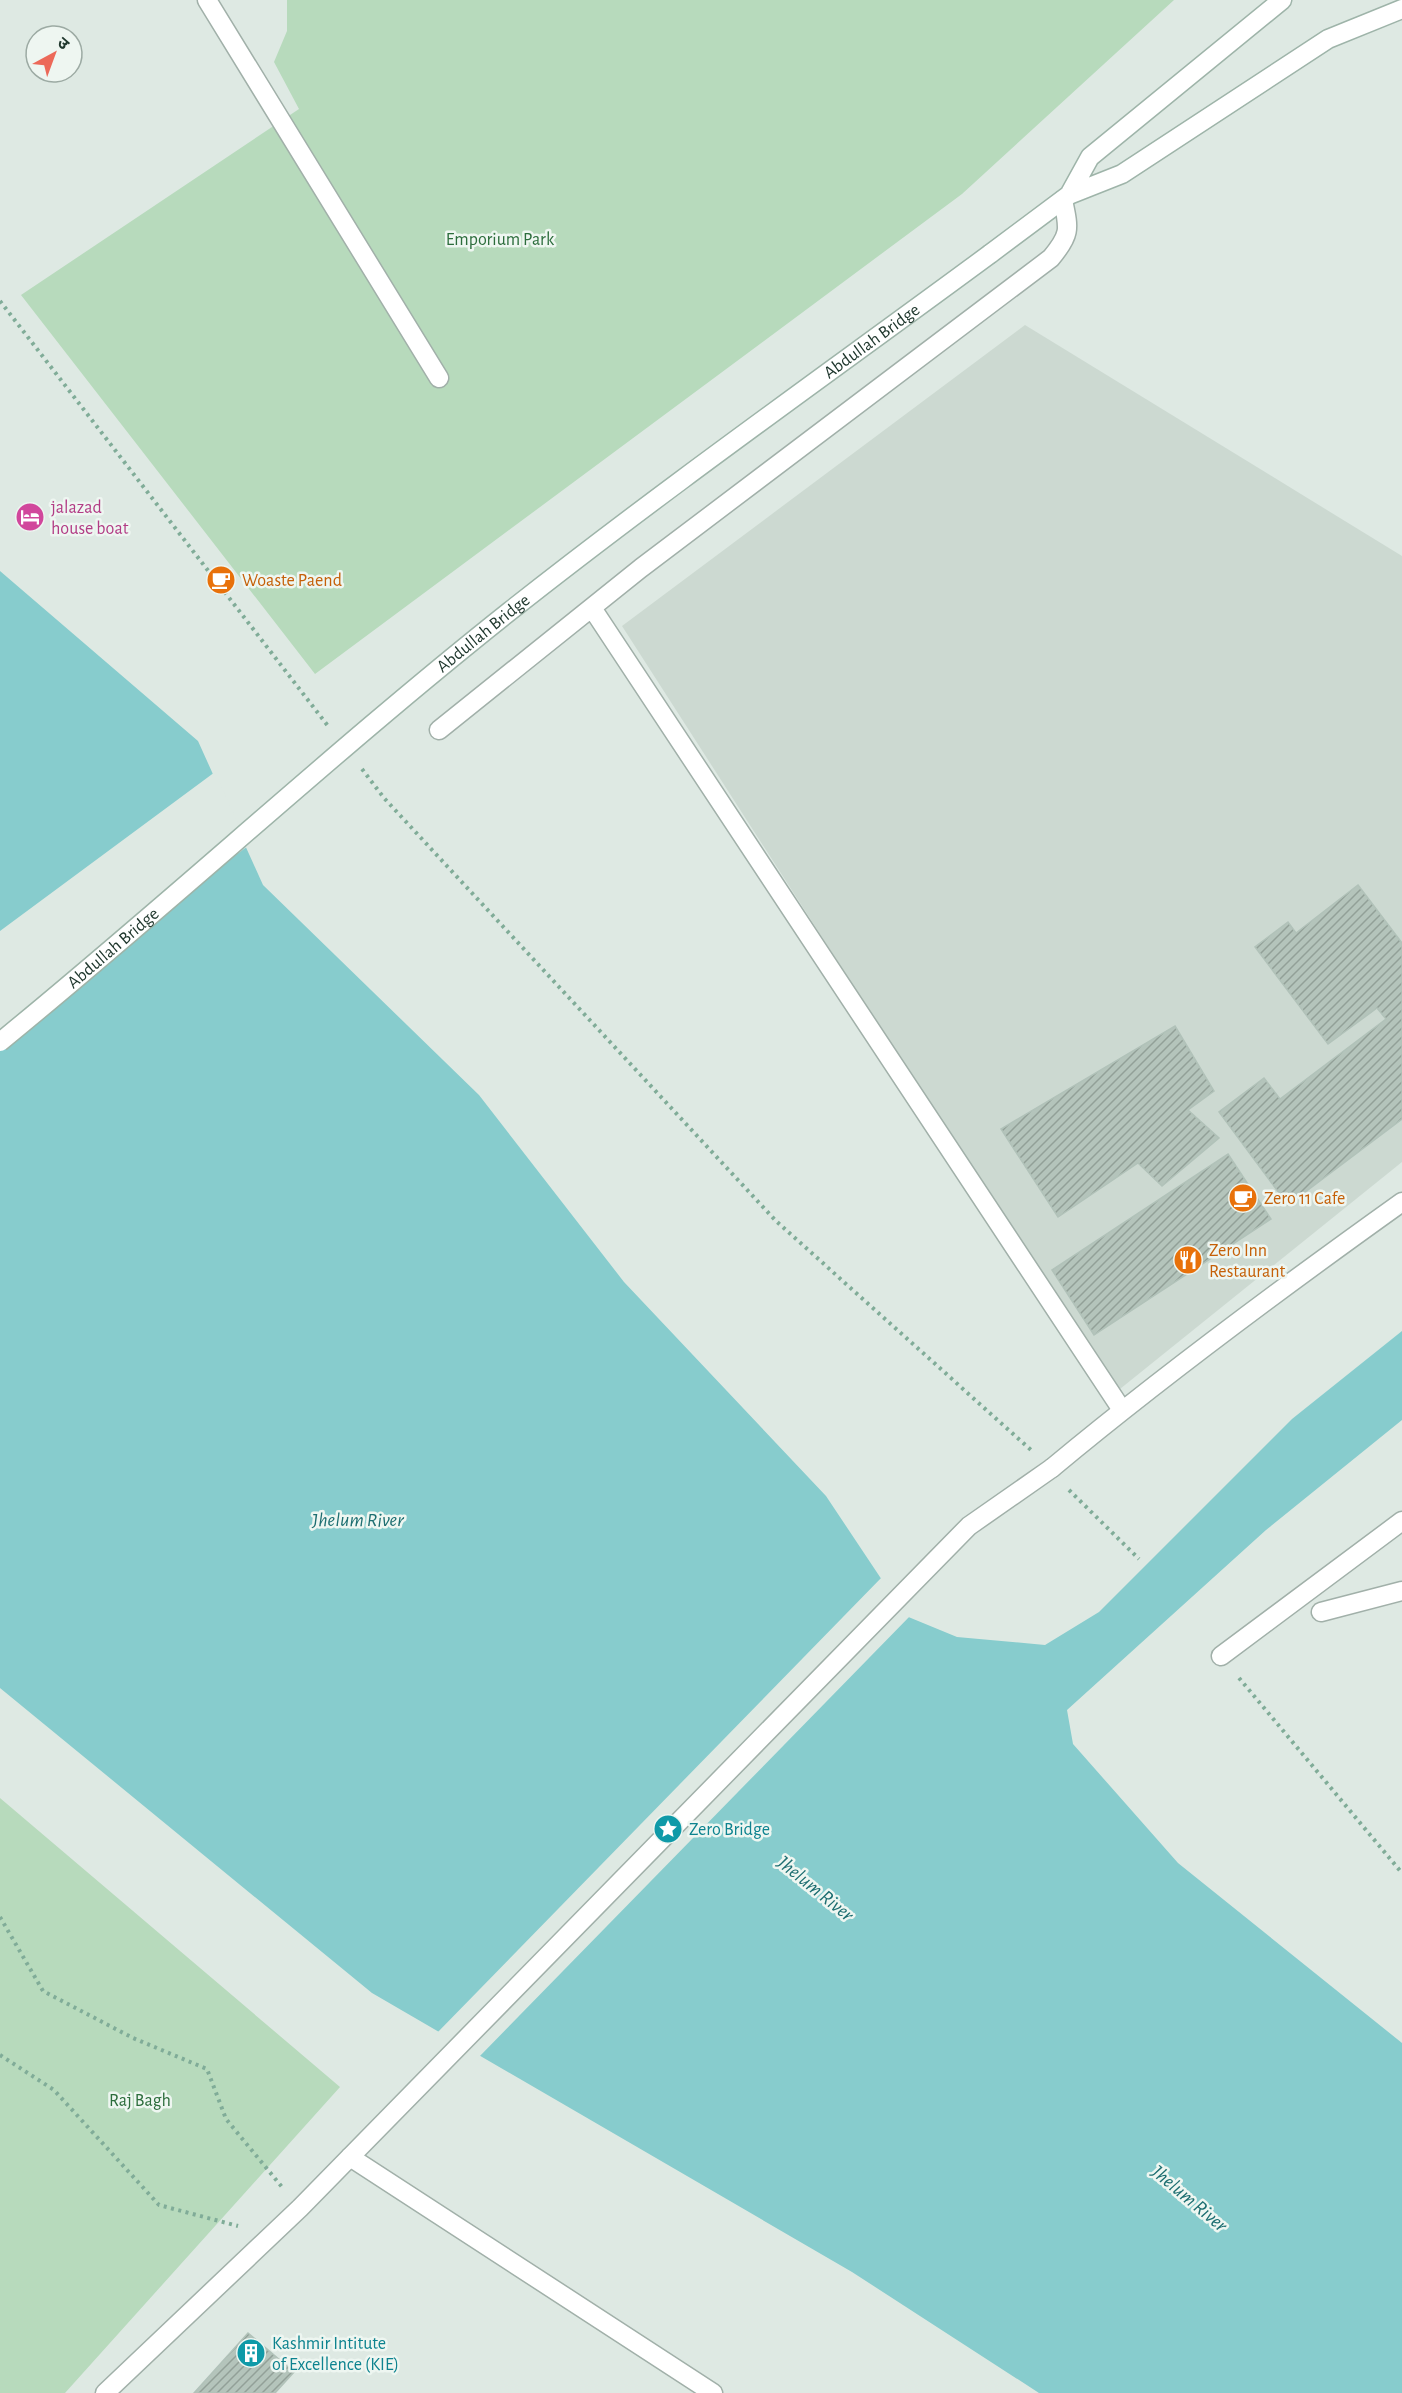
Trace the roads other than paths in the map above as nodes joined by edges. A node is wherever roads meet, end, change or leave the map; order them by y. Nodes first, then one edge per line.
1 (207, 0) edge
2 (1282, 0) edge
3 (1402, 9) edge
4 (1066, 198) junction
5 (439, 378) dead end
6 (592, 608) junction
7 (440, 730) dead end
8 (0, 1042) edge
9 (1402, 1202) edge
10 (1122, 1410) junction
11 (1402, 1521) edge
12 (1402, 1591) edge
13 (1321, 1612) dead end
14 (1221, 1656) road end
15 (350, 2157) junction
16 (105, 2393) edge
17 (713, 2393) edge

1 - 5 street
2 - 4 street
3 - 4 street
4 - 6 street
4 - 8 street, Abdullah Bridge, bridge
6 - 7 street
6 - 10 street
9 - 10 street
10 - 15 street
11 - 14 street
12 - 13 street
15 - 16 street
15 - 17 street

